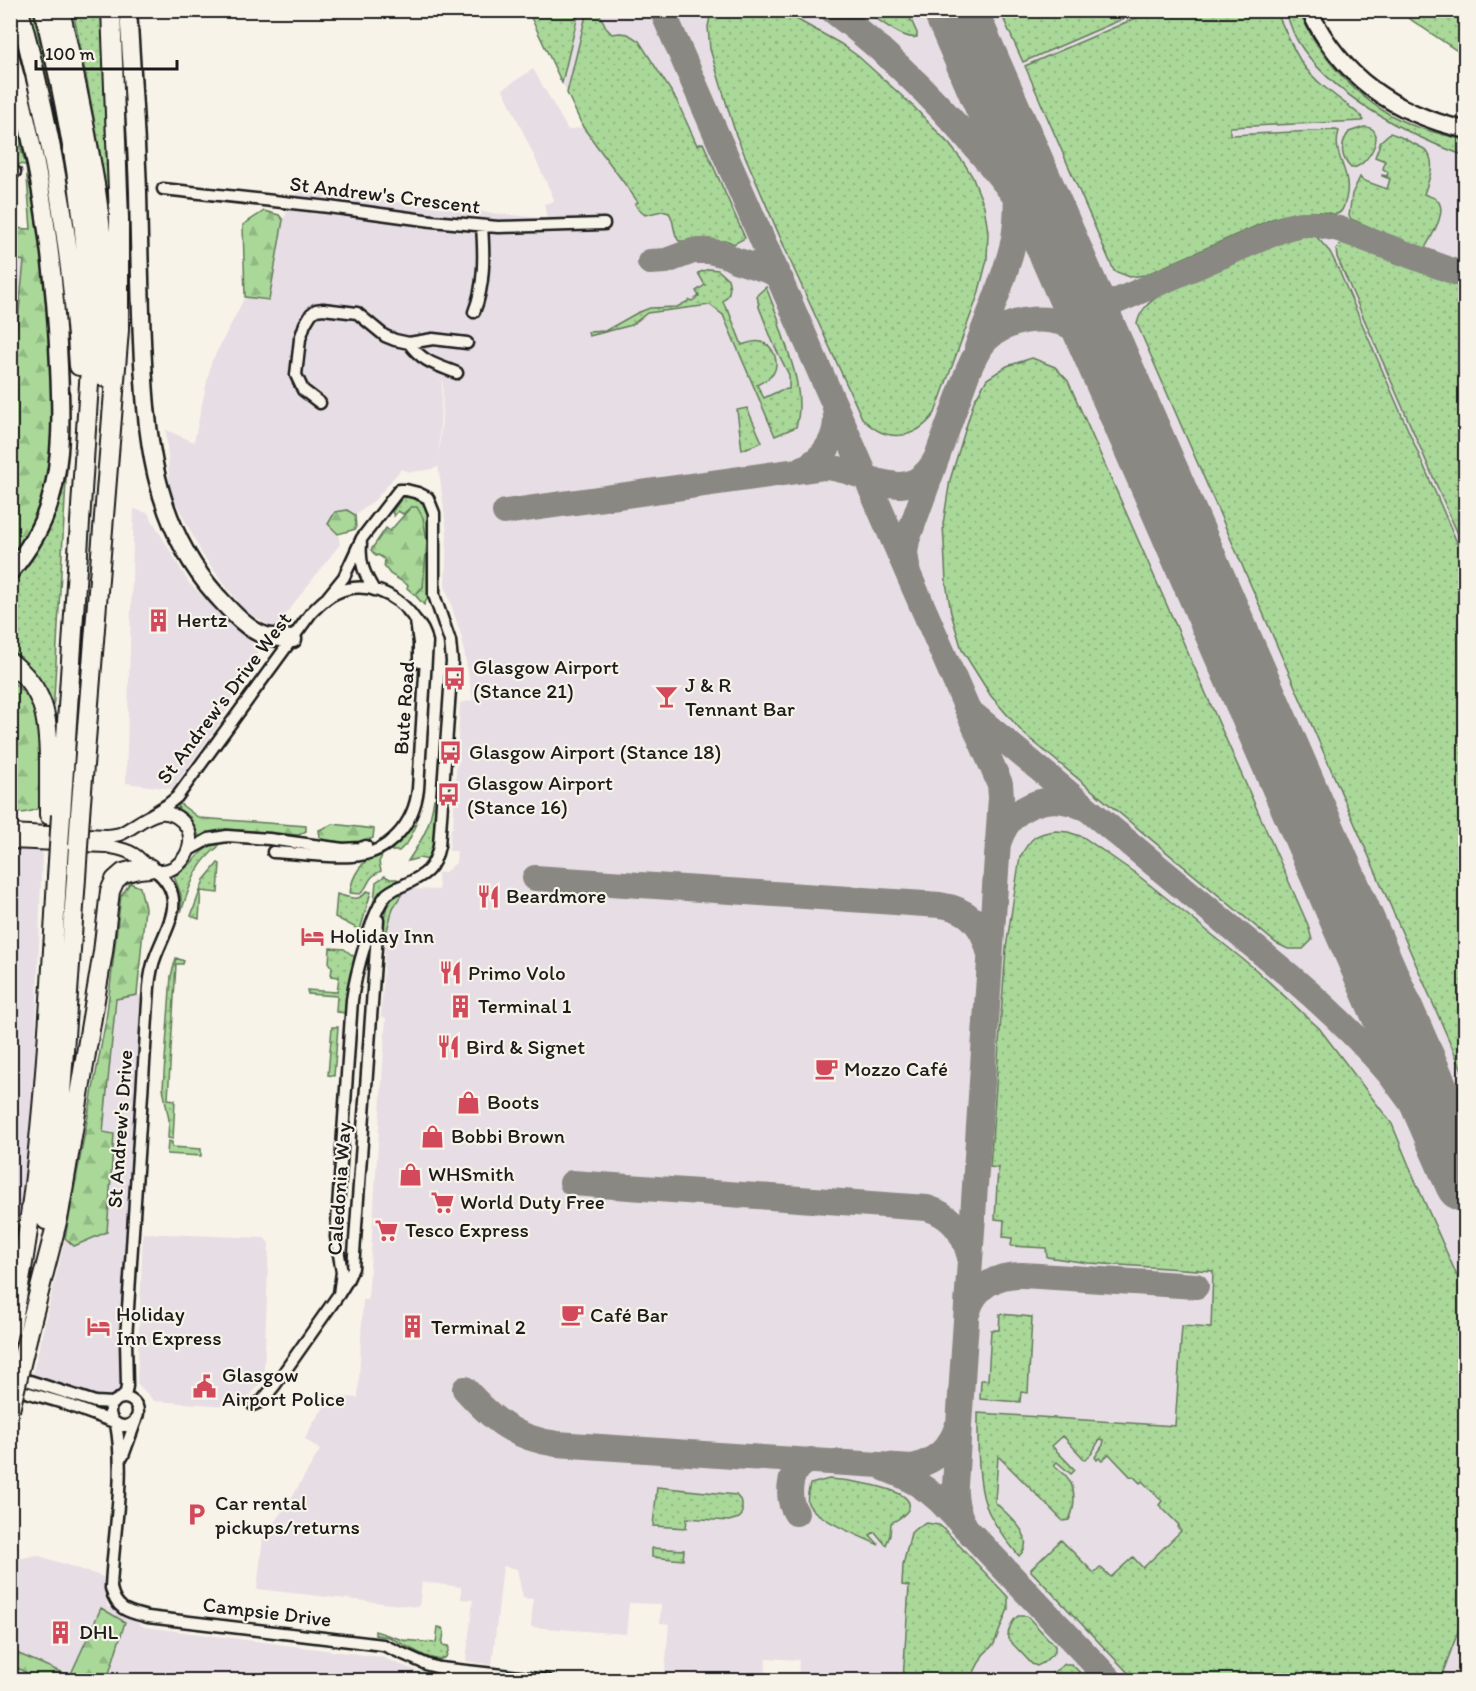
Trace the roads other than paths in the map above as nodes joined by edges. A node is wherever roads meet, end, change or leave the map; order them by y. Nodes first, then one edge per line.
1 (19, 10) edge
2 (44, 10) edge
3 (61, 10) edge
4 (111, 10) edge
5 (128, 10) edge
6 (1309, 10) edge
7 (10, 56) edge
8 (1466, 130) edge
9 (163, 189) dead end
10 (604, 224) dead end
11 (482, 226) junction
12 (474, 312) dead end
13 (409, 343) junction
14 (466, 343) dead end
15 (457, 373) dead end
16 (320, 403) dead end
17 (399, 490) joint
18 (79, 526) junction
19 (362, 538) junction
20 (10, 572) edge
21 (374, 590) junction
22 (327, 598) junction
23 (293, 639) junction
24 (92, 649) junction
25 (10, 662) edge
26 (412, 801) junction
27 (55, 815) junction
28 (149, 816) junction
29 (10, 831) edge
30 (10, 842) edge
31 (189, 850) junction
32 (273, 852) dead end
33 (153, 869) junction
34 (61, 877) junction
35 (382, 902) junction
36 (46, 1212) junction
37 (339, 1294) junction
38 (20, 1335) edge
39 (10, 1375) edge
40 (10, 1388) edge
41 (118, 1401) junction
42 (253, 1405) dead end
43 (10, 1410) edge
44 (136, 1420) junction
45 (115, 1423) junction
46 (120, 1469) junction
47 (546, 1680) edge

1 - 18 highway
2 - 18 highway
3 - 24 highway
4 - 24 highway
5 - 23 highway
6 - 8 main road
7 - 20 highway
9 - 11 street, St Andrew's Crescent
10 - 11 street, St Andrew's Crescent
11 - 12 street
13 - 14 street
13 - 15 street
13 - 16 street
17 - 19 street, St Andrew's Drive West
17 - 35 street, Caledonia Way
18 - 27 highway
19 - 21 street
19 - 22 street, St Andrew's Drive West
21 - 22 street, St Andrew's Drive West
21 - 26 street, Bute Road
22 - 23 street, St Andrew's Drive West
23 - 28 street, St Andrew's Drive West
24 - 34 highway, bridge
25 - 27 highway
26 - 31 street
26 - 32 street
27 - 34 highway
28 - 29 street
28 - 31 street
30 - 33 street
31 - 33 street
33 - 36 highway
33 - 41 street, St Andrew's Drive
34 - 36 highway
34 - 36 highway
35 - 37 street, Caledonia Way
35 - 37 street, Caledonia Way
36 - 38 highway
36 - 38 highway
37 - 42 street
38 - 43 highway, bridge
39 - 41 street
40 - 45 street
41 - 44 street
41 - 45 street
44 - 45 street
44 - 46 street, Campsie Drive
45 - 46 street, Campsie Drive
46 - 47 street, Campsie Drive

